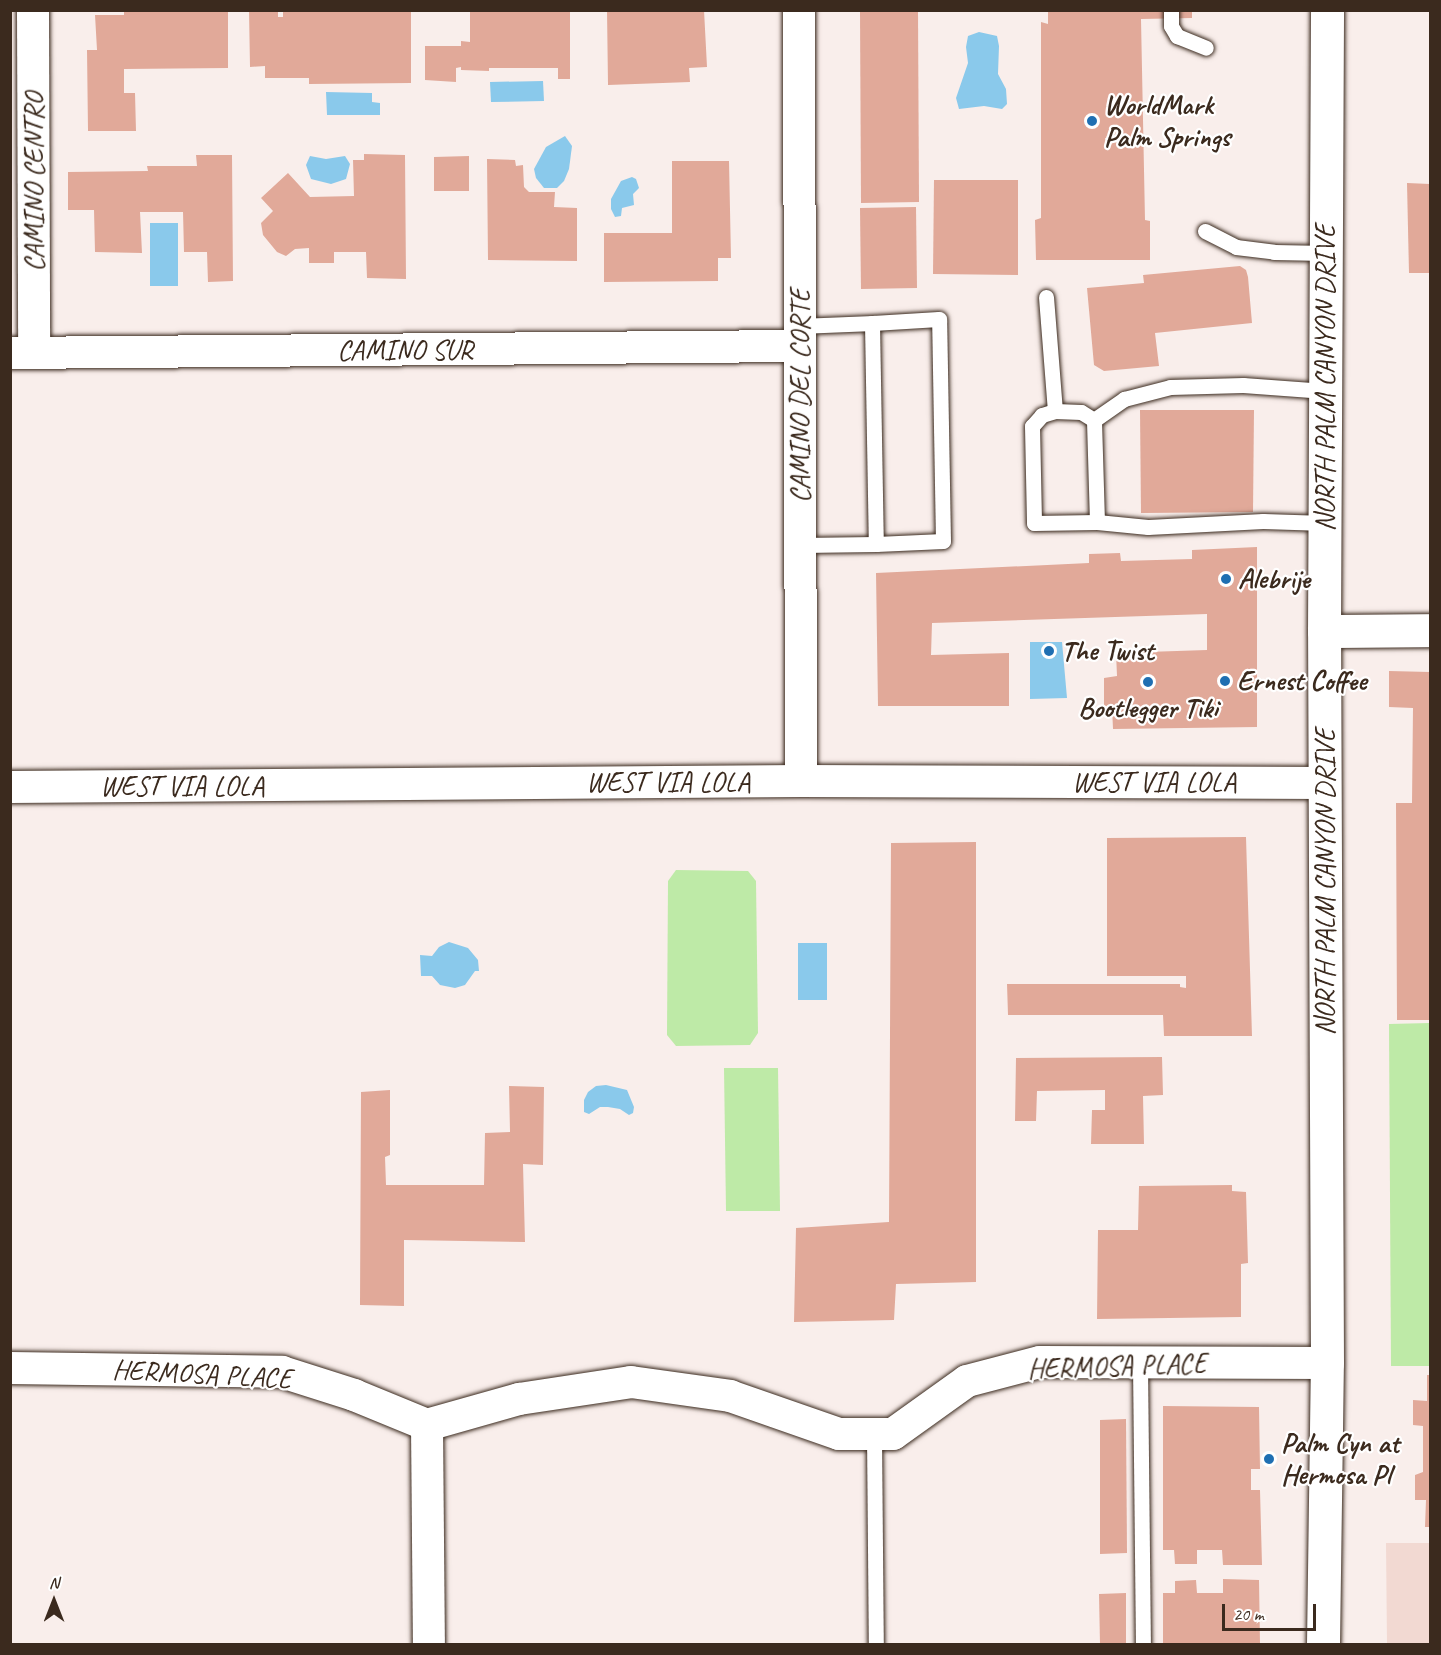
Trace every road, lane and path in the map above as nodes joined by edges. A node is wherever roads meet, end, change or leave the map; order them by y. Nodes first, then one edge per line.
1 (33, 10) edge
2 (799, 10) edge
3 (1171, 10) edge
4 (1327, 10) edge
5 (1206, 48) dead end
6 (1205, 231) dead end
7 (1326, 253) junction
8 (1046, 297) dead end
9 (872, 323) junction
10 (800, 336) junction
11 (22, 353) edge
12 (1325, 391) junction
13 (1055, 411) junction
14 (1094, 420) junction
15 (1097, 522) junction
16 (1325, 523) junction
17 (876, 544) junction
18 (801, 545) junction
19 (1431, 630) edge
20 (1324, 631) junction
21 (801, 781) junction
22 (1325, 783) junction
23 (10, 787) edge
24 (1140, 1363) junction
25 (1327, 1363) junction
26 (10, 1368) edge
27 (427, 1425) junction
28 (874, 1434) junction
29 (429, 1644) edge
30 (876, 1644) edge
31 (1143, 1644) edge
32 (1323, 1644) edge

1 - 11 street, CAMINO CENTRO
2 - 10 street, CAMINO DEL CORTE
3 - 5 lane
4 - 7 main road, NORTH PALM CANYON DRIVE
6 - 7 lane
7 - 12 main road, NORTH PALM CANYON DRIVE
8 - 13 lane
9 - 10 lane
9 - 17 lane
9 - 17 lane
10 - 11 street, CAMINO SUR
10 - 18 street, CAMINO DEL CORTE
12 - 14 lane
12 - 16 main road, NORTH PALM CANYON DRIVE
13 - 14 lane
13 - 15 lane
14 - 15 lane
15 - 16 lane
16 - 20 main road, NORTH PALM CANYON DRIVE
17 - 18 lane
18 - 21 street, CAMINO DEL CORTE
19 - 20 main road
20 - 22 main road, NORTH PALM CANYON DRIVE
21 - 22 street, WEST VIA LOLA
21 - 23 street, WEST VIA LOLA
22 - 25 main road, NORTH PALM CANYON DRIVE
24 - 25 street, HERMOSA PLACE
24 - 28 street, HERMOSA PLACE
24 - 31 lane
25 - 32 main road, NORTH PALM CANYON DRIVE
26 - 27 street, HERMOSA PLACE
27 - 28 street, HERMOSA PLACE
27 - 29 street
28 - 30 lane

